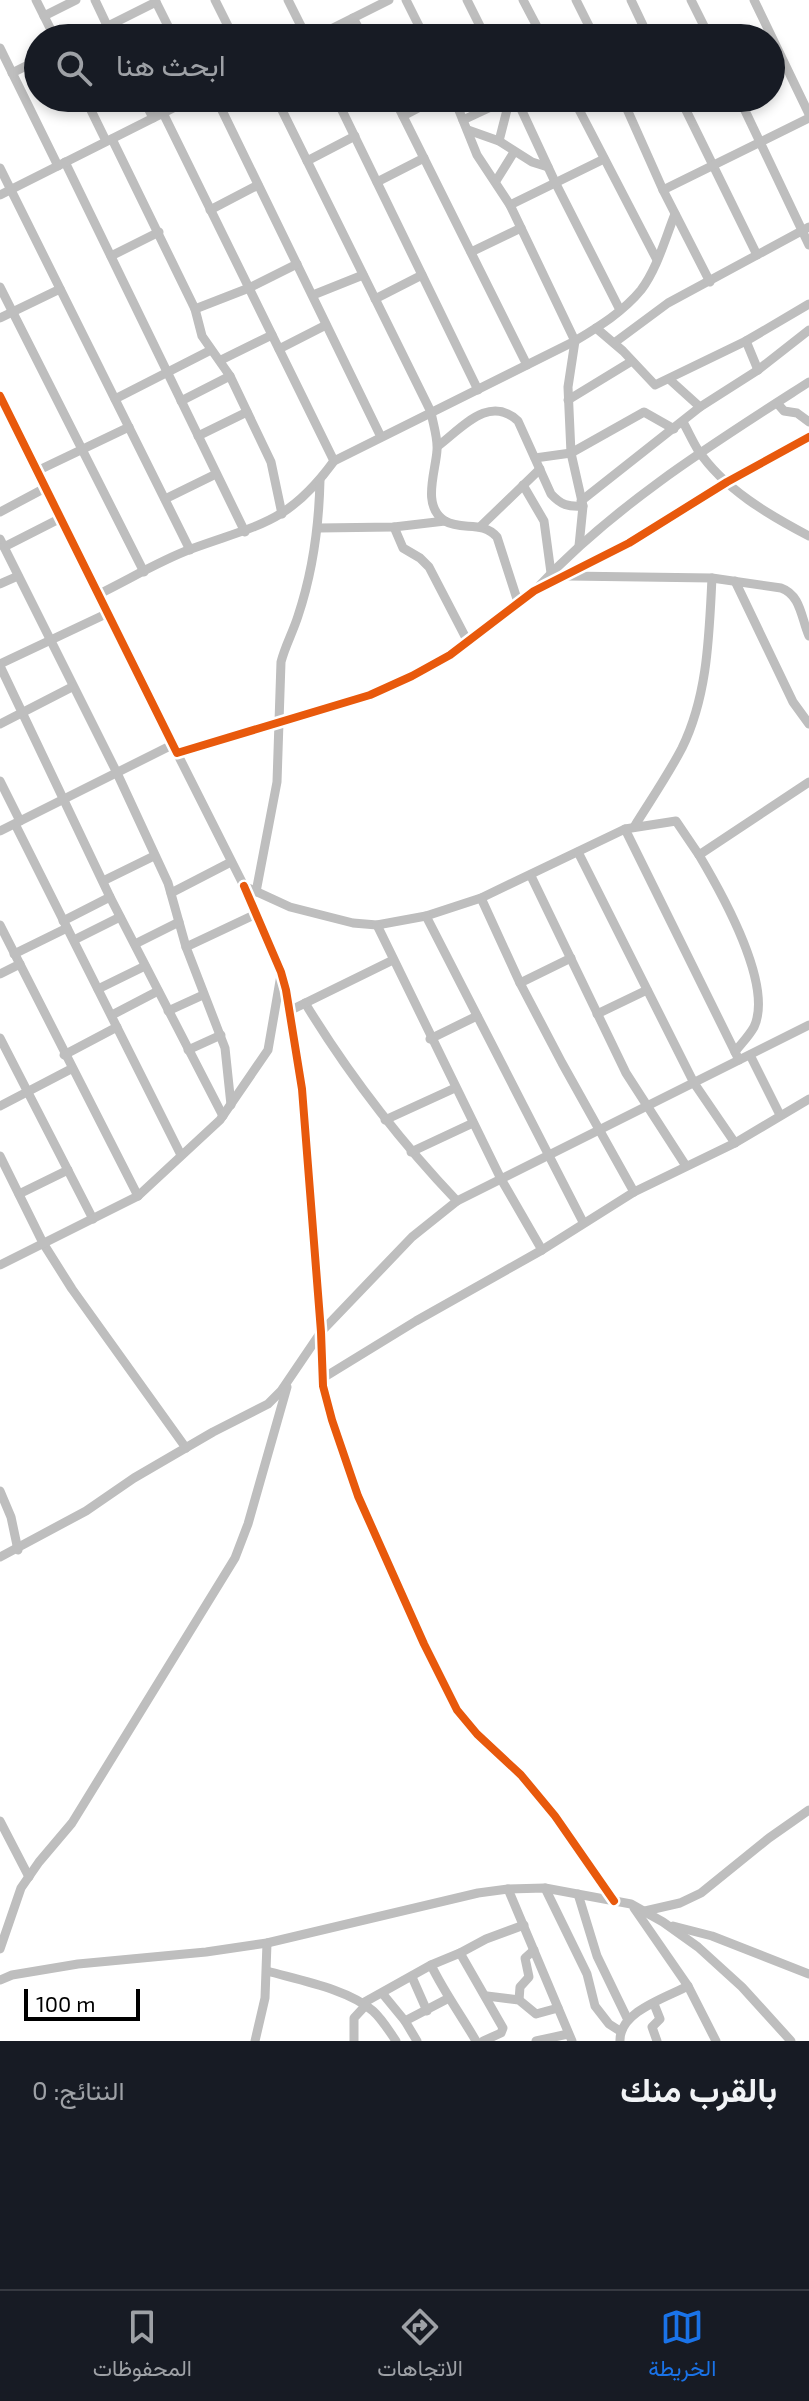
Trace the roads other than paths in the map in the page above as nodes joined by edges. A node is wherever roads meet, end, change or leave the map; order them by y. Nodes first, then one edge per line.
1 (36, 0) edge
2 (76, 0) edge
3 (95, 0) edge
4 (215, 0) edge
5 (288, 0) edge
6 (389, 0) edge
7 (406, 0) edge
8 (467, 0) edge
9 (523, 0) edge
10 (576, 0) edge
11 (631, 0) edge
12 (691, 0) edge
13 (155, 1) edge
14 (756, 1) edge
15 (44, 16) junction
16 (353, 18) junction
17 (48, 24) edge
18 (107, 24) edge
19 (112, 24) edge
20 (167, 24) edge
21 (227, 24) edge
22 (302, 24) edge
23 (340, 24) edge
24 (356, 24) edge
25 (418, 24) edge
26 (479, 24) edge
27 (536, 24) edge
28 (588, 24) edge
29 (643, 24) edge
30 (703, 24) edge
31 (767, 24) edge
32 (0, 48) edge
33 (785, 64) edge
34 (24, 67) edge
35 (12, 73) junction
36 (24, 95) edge
37 (33, 112) edge
38 (93, 112) edge
39 (155, 112) edge
40 (166, 112) edge
41 (223, 112) edge
42 (283, 112) edge
43 (343, 112) edge
44 (401, 112) edge
45 (411, 112) edge
46 (460, 112) edge
47 (487, 112) edge
48 (506, 112) edge
49 (522, 112) edge
50 (580, 112) edge
51 (628, 112) edge
52 (687, 112) edge
53 (746, 112) edge
54 (158, 116) junction
55 (403, 116) junction
56 (809, 116) edge
57 (466, 125) junction
58 (355, 136) junction
59 (109, 140) junction
60 (499, 141) junction
61 (761, 141) junction
62 (514, 152) junction
63 (424, 158) junction
64 (604, 159) junction
65 (307, 161) junction
66 (62, 164) junction
67 (712, 164) junction
68 (548, 167) junction
69 (0, 168) edge
70 (496, 181) junction
71 (377, 182) junction
72 (555, 182) junction
73 (258, 185) junction
74 (11, 189) junction
75 (663, 190) junction
76 (0, 195) edge
77 (510, 205) junction
78 (210, 210) junction
79 (675, 214) junction
80 (521, 228) junction
81 (806, 229) edge
82 (159, 232) junction
83 (809, 245) edge
84 (471, 252) junction
85 (757, 255) junction
86 (111, 256) junction
87 (657, 260) junction
88 (297, 264) junction
89 (363, 275) junction
90 (422, 275) junction
91 (710, 282) junction
92 (0, 287) edge
93 (249, 288) junction
94 (60, 289) junction
95 (313, 295) junction
96 (375, 299) junction
97 (809, 304) edge
98 (195, 309) junction
99 (620, 310) junction
100 (12, 312) junction
101 (0, 318) edge
102 (326, 325) junction
103 (596, 328) junction
104 (809, 330) edge
105 (272, 335) junction
106 (575, 341) junction
107 (746, 341) junction
108 (614, 343) junction
109 (279, 349) junction
110 (211, 350) junction
111 (221, 360) junction
112 (632, 361) junction
113 (527, 365) junction
114 (758, 370) junction
115 (168, 373) junction
116 (230, 376) junction
117 (669, 379) junction
118 (809, 382) edge
119 (478, 390) junction
120 (0, 396) edge
121 (115, 399) junction
122 (568, 400) junction
123 (181, 401) junction
124 (777, 403) junction
125 (700, 407) junction
126 (247, 412) junction
127 (431, 412) junction
128 (809, 422) edge
129 (678, 426) junction
130 (129, 427) junction
131 (198, 436) junction
132 (381, 437) junction
133 (809, 437) edge
134 (438, 446) junction
135 (83, 449) junction
136 (699, 452) junction
137 (571, 453) junction
138 (535, 458) junction
139 (334, 461) junction
140 (540, 469) junction
141 (39, 470) junction
142 (216, 474) junction
143 (320, 480) junction
144 (727, 482) junction
145 (523, 485) junction
146 (47, 487) junction
147 (165, 499) junction
148 (582, 504) junction
149 (0, 512) edge
150 (282, 514) junction
151 (61, 518) junction
152 (445, 521) junction
153 (481, 526) junction
154 (394, 527) junction
155 (319, 528) junction
156 (245, 532) junction
157 (809, 536) edge
158 (2, 543) edge
159 (579, 546) junction
160 (190, 550) junction
161 (144, 572) junction
162 (551, 573) junction
163 (18, 576) junction
164 (565, 576) junction
165 (712, 578) junction
166 (735, 581) junction
167 (0, 584) edge
168 (534, 591) junction
169 (97, 595) junction
170 (518, 602) junction
171 (106, 614) junction
172 (809, 636) edge
173 (51, 640) junction
174 (468, 642) junction
175 (0, 665) edge
176 (72, 687) junction
177 (22, 713) junction
178 (280, 723) junction
179 (0, 724) edge
180 (809, 724) edge
181 (174, 749) junction
182 (117, 773) junction
183 (0, 781) edge
184 (809, 782) edge
185 (64, 799) junction
186 (17, 823) junction
187 (630, 828) junction
188 (0, 831) edge
189 (578, 852) junction
190 (699, 855) junction
191 (154, 856) junction
192 (231, 862) junction
193 (531, 876) junction
194 (103, 881) junction
195 (244, 886) junction
196 (256, 892) junction
197 (171, 893) junction
198 (110, 897) junction
199 (481, 898) junction
200 (256, 914) junction
201 (426, 916) junction
202 (120, 917) junction
203 (179, 922) junction
204 (65, 924) junction
205 (0, 925) edge
206 (377, 925) junction
207 (74, 940) junction
208 (135, 944) junction
209 (186, 947) junction
210 (14, 954) junction
211 (571, 958) junction
212 (393, 960) junction
213 (20, 964) junction
214 (145, 966) junction
215 (281, 972) junction
216 (0, 974) edge
217 (520, 983) junction
218 (98, 989) junction
219 (647, 990) junction
220 (158, 991) junction
221 (203, 995) junction
222 (305, 1003) junction
223 (168, 1011) junction
224 (289, 1011) junction
225 (597, 1014) junction
226 (112, 1015) junction
227 (477, 1016) junction
228 (809, 1025) edge
229 (117, 1027) junction
230 (221, 1035) junction
231 (0, 1038) edge
232 (430, 1039) junction
233 (188, 1050) junction
234 (64, 1055) junction
235 (750, 1055) junction
236 (737, 1056) junction
237 (71, 1069) junction
238 (694, 1083) junction
239 (455, 1088) junction
240 (28, 1092) junction
241 (809, 1099) edge
242 (231, 1105) junction
243 (0, 1106) edge
244 (649, 1106) junction
245 (780, 1115) junction
246 (223, 1116) junction
247 (385, 1120) junction
248 (473, 1123) junction
249 (601, 1131) junction
250 (735, 1143) junction
251 (411, 1152) junction
252 (181, 1155) junction
253 (549, 1155) junction
254 (0, 1156) edge
255 (686, 1166) junction
256 (68, 1170) junction
257 (501, 1179) junction
258 (634, 1192) junction
259 (19, 1194) junction
260 (138, 1196) junction
261 (457, 1201) junction
262 (93, 1219) junction
263 (583, 1222) junction
264 (43, 1243) junction
265 (542, 1250) junction
266 (0, 1265) edge
267 (321, 1332) junction
268 (323, 1378) junction
269 (289, 1380) junction
270 (186, 1448) junction
271 (0, 1491) edge
272 (18, 1550) junction
273 (0, 1557) edge
274 (809, 1810) edge
275 (0, 1821) edge
276 (29, 1877) junction
277 (545, 1888) junction
278 (508, 1889) junction
279 (578, 1894) junction
280 (614, 1901) junction
281 (631, 1904) junction
282 (645, 1911) junction
283 (666, 1924) junction
284 (524, 1925) junction
285 (267, 1943) junction
286 (1, 1944) edge
287 (534, 1950) junction
288 (460, 1953) junction
289 (431, 1965) junction
290 (267, 1971) junction
291 (809, 1974) edge
292 (412, 1977) junction
293 (0, 1980) edge
294 (688, 1986) junction
295 (382, 1993) junction
296 (487, 1996) junction
297 (449, 1998) junction
298 (519, 2000) junction
299 (364, 2004) junction
300 (654, 2004) junction
301 (558, 2008) junction
302 (427, 2011) junction
303 (627, 2018) junction
304 (405, 2021) junction
305 (620, 2036) edge
306 (570, 2037) edge
307 (476, 2040) edge
308 (544, 2040) edge
309 (255, 2041) edge
310 (354, 2041) edge
311 (396, 2041) edge
312 (417, 2041) edge
313 (657, 2041) edge
314 (716, 2041) edge
315 (791, 2041) edge

1 - 15 street
2 - 15 street
3 - 18 street
4 - 21 street
5 - 22 street
6 - 16 street
7 - 25 street
8 - 26 street
9 - 27 street
10 - 28 street
11 - 29 street
12 - 30 street
13 - 19 street
13 - 20 street
14 - 31 street
15 - 17 street
16 - 23 street
16 - 24 street
32 - 35 street
33 - 56 street
34 - 35 street
35 - 36 street
37 - 66 street
38 - 59 street
39 - 54 street
40 - 54 street
41 - 73 street
42 - 65 street
43 - 58 street
44 - 55 street
45 - 55 street
46 - 57 street
47 - 57 street
48 - 60 street
49 - 68 street
50 - 64 street
51 - 75 street
52 - 67 street
53 - 61 street
54 - 59 street
54 - 78 street
55 - 63 street
56 - 61 street
57 - 60 street
57 - 70 street
58 - 65 street
58 - 71 street
59 - 66 street
59 - 82 street
60 - 62 street
61 - 67 street
61 - 81 street
62 - 68 street
62 - 70 street
63 - 71 street
63 - 84 street
64 - 72 street
64 - 87 street
65 - 89 street
66 - 74 street
66 - 86 street
67 - 75 street
67 - 85 street
68 - 72 street
69 - 74 street
70 - 77 street
71 - 90 street
72 - 77 street
72 - 99 street
73 - 78 street
73 - 88 street
74 - 76 street
74 - 94 street
75 - 79 street
77 - 80 street
78 - 93 street
79 - 87 street
79 - 91 street
80 - 84 street
80 - 106 street
81 - 83 street
81 - 85 street
82 - 86 street
82 - 98 street
84 - 113 street
85 - 91 street
86 - 115 street
87 - 99 street
88 - 93 street
88 - 95 street
89 - 95 street
89 - 96 street
90 - 96 street
90 - 119 street
91 - 108 street
92 - 100 street
93 - 98 street
93 - 105 street
94 - 100 street
94 - 121 street
95 - 102 street
96 - 127 street
97 - 107 street
98 - 110 street
99 - 103 street
100 - 101 street
100 - 135 street
102 - 109 street
102 - 132 street
103 - 106 street
103 - 108 street
104 - 114 street
105 - 109 street
105 - 111 street
106 - 113 street
106 - 122 street
107 - 114 street
107 - 117 street
108 - 112 street
109 - 139 street
110 - 111 street
110 - 115 street
111 - 116 street
112 - 117 street
112 - 122 street
113 - 119 street
114 - 125 street
115 - 121 street
115 - 123 street
116 - 123 street
116 - 126 street
117 - 125 street
118 - 124 street
119 - 127 street
120 - 141 street
121 - 130 street
122 - 137 street
123 - 131 street
124 - 128 street
124 - 136 street
125 - 129 street
126 - 131 street
126 - 150 street
127 - 132 street
127 - 134 street
129 - 136 street
129 - 137 street
129 - 148 street
130 - 135 street
130 - 147 street
131 - 142 street
132 - 139 street
133 - 144 street
134 - 138 street
134 - 152 street
135 - 141 street
135 - 161 street
136 - 144 street
136 - 159 street
137 - 138 street
137 - 148 street
138 - 140 street
139 - 143 street
140 - 145 street
140 - 148 street
141 - 146 street
142 - 147 street
142 - 156 street
143 - 150 street
143 - 155 street
144 - 157 street
144 - 164 street
145 - 153 street
145 - 162 street
146 - 149 street
146 - 151 street
147 - 160 street
148 - 159 street
150 - 156 street
151 - 158 street
151 - 169 street
152 - 153 street
152 - 154 street
153 - 170 street
154 - 155 street
154 - 174 street
155 - 178 street
156 - 160 street
158 - 163 street
159 - 162 street
160 - 161 street
161 - 169 street
162 - 168 street
163 - 167 street
163 - 173 street
164 - 165 street
164 - 168 street
165 - 166 street
165 - 187 street
166 - 172 street
166 - 180 street
168 - 170 street
169 - 171 street
170 - 174 street
171 - 173 street
171 - 181 street
173 - 175 street
173 - 176 street
174 - 178 street
175 - 177 street
176 - 177 street
176 - 182 street
177 - 179 street
177 - 185 street
178 - 181 street
178 - 196 street
181 - 182 street
181 - 192 street
182 - 185 street
182 - 191 street
183 - 186 street
184 - 190 street
185 - 186 street
185 - 194 street
186 - 188 street
186 - 204 street
187 - 189 street
187 - 190 street
187 - 236 street
189 - 193 street
189 - 219 street
190 - 236 street
191 - 194 street
191 - 197 street
192 - 195 street
192 - 197 street
193 - 199 street
193 - 211 street
194 - 198 street
195 - 196 street
195 - 200 street
196 - 206 street
197 - 203 street
198 - 202 street
198 - 204 street
199 - 201 street
199 - 217 street
200 - 209 street
200 - 215 street
201 - 206 street
201 - 227 street
202 - 207 street
202 - 208 street
203 - 208 street
203 - 209 street
204 - 207 street
204 - 210 street
205 - 210 street
206 - 212 street
207 - 218 street
208 - 214 street
209 - 221 street
210 - 213 street
211 - 217 street
211 - 225 street
212 - 222 street
212 - 232 street
213 - 216 street
213 - 234 street
214 - 218 street
214 - 220 street
215 - 224 street
215 - 242 street
217 - 249 street
218 - 226 street
219 - 225 street
219 - 238 street
220 - 223 street
220 - 226 street
221 - 223 street
221 - 230 street
222 - 224 street
222 - 247 street
223 - 233 street
224 - 267 street
225 - 244 street
226 - 229 street
227 - 232 street
227 - 253 street
228 - 235 street
229 - 234 street
229 - 252 street
230 - 233 street
230 - 242 street
231 - 240 street
232 - 239 street
233 - 246 street
234 - 237 street
235 - 236 street
235 - 245 street
236 - 238 street
237 - 240 street
237 - 260 street
238 - 244 street
238 - 250 street
239 - 247 street
239 - 248 street
240 - 243 street
240 - 256 street
241 - 245 street
242 - 246 street
244 - 249 street
244 - 255 street
245 - 250 street
246 - 252 street
247 - 251 street
248 - 251 street
248 - 257 street
249 - 253 street
249 - 258 street
250 - 255 street
251 - 261 street
252 - 260 street
253 - 257 street
253 - 263 street
254 - 259 street
255 - 258 street
256 - 259 street
256 - 262 street
257 - 261 street
257 - 265 street
258 - 263 street
259 - 264 street
260 - 262 street
261 - 267 street
262 - 264 street
263 - 265 street
264 - 266 street
264 - 270 street
265 - 268 street
267 - 268 street
267 - 269 street
268 - 280 street
269 - 270 street
269 - 276 street
270 - 272 street
271 - 272 street
272 - 273 street
274 - 282 street
275 - 276 street
276 - 286 street
277 - 278 street
277 - 279 street
277 - 305 street
278 - 284 street
278 - 285 street
279 - 280 street
279 - 303 street
280 - 281 street
281 - 282 street
281 - 294 street
282 - 283 street
283 - 291 street
283 - 315 street
284 - 287 street
284 - 288 street
285 - 290 street
285 - 293 street
287 - 298 street
287 - 301 street
288 - 289 street
288 - 296 street
289 - 292 street
289 - 297 street
290 - 299 street
290 - 309 street
292 - 295 street
292 - 302 street
294 - 300 street
294 - 314 street
295 - 299 street
295 - 304 street
296 - 298 street
296 - 307 street
297 - 302 street
297 - 307 street
298 - 301 street
299 - 310 street
299 - 311 street
300 - 303 street
300 - 313 street
301 - 306 street
302 - 304 street
303 - 305 street
304 - 312 street
306 - 308 street

